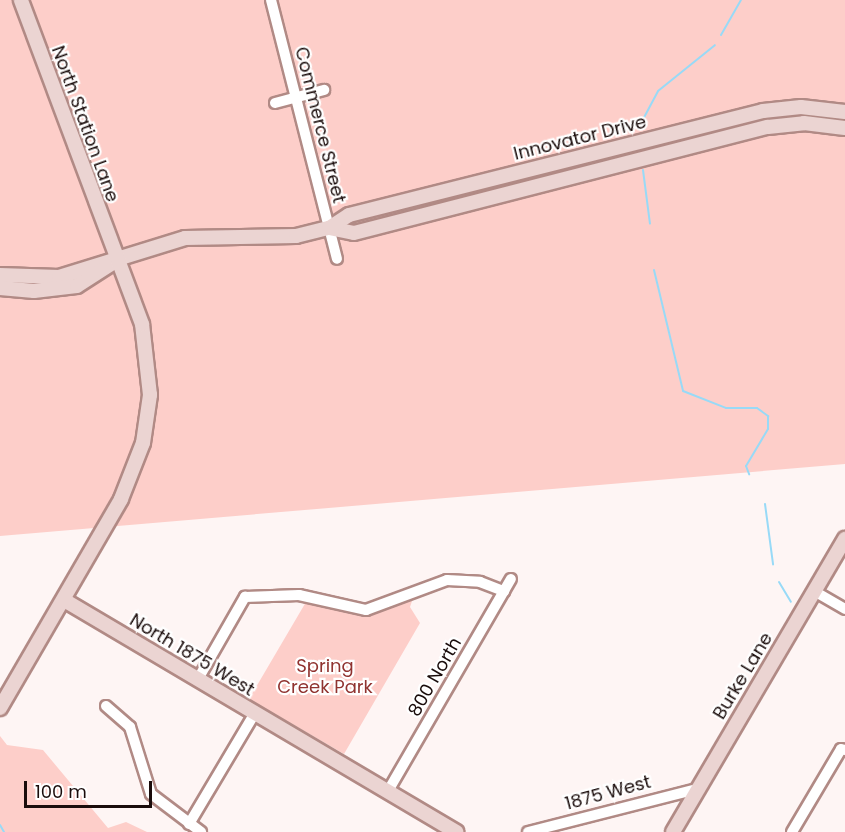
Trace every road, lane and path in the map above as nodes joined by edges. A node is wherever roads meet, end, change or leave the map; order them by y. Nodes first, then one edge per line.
1 (21, 0) edge
2 (271, 0) edge
3 (324, 90) dead end
4 (296, 97) junction
5 (275, 103) dead end
6 (845, 112) edge
7 (845, 128) edge
8 (329, 228) junction
9 (337, 259) dead end
10 (115, 260) junction
11 (0, 275) edge
12 (0, 288) edge
13 (845, 539) edge
14 (511, 579) dead end
15 (504, 591) junction
16 (814, 591) junction
17 (64, 600) junction
18 (845, 609) edge
19 (198, 680) junction
20 (106, 706) dead end
21 (0, 708) edge
22 (255, 713) junction
23 (843, 749) edge
24 (697, 789) junction
25 (388, 791) junction
26 (189, 824) junction
27 (201, 832) edge
28 (457, 832) edge
29 (528, 832) edge
30 (673, 832) edge
31 (792, 832) edge

1 - 10 main road, North Station Lane
2 - 4 street, Commerce Street
3 - 4 street
4 - 5 street
4 - 8 street, Commerce Street
6 - 8 main road, Innovator Drive
7 - 8 main road, Innovator Drive
8 - 9 street, Commerce Street
8 - 10 main road, Innovator Drive
10 - 11 main road, Innovator Drive
10 - 12 main road, Innovator Drive
10 - 17 main road, North Station Lane
13 - 16 main road, Burke Lane
14 - 15 street, 800 North
15 - 19 street
15 - 25 street, 800 North
16 - 18 street
16 - 24 main road, Burke Lane
17 - 19 main road, North 1875 West
17 - 21 main road, North Station Lane
19 - 22 main road, North 1875 West
20 - 26 street
22 - 25 main road, North 1875 West
22 - 26 street
23 - 31 street
24 - 29 street, 1875 West
24 - 30 main road, Burke Lane
25 - 28 main road, North 1875 West
26 - 27 street

